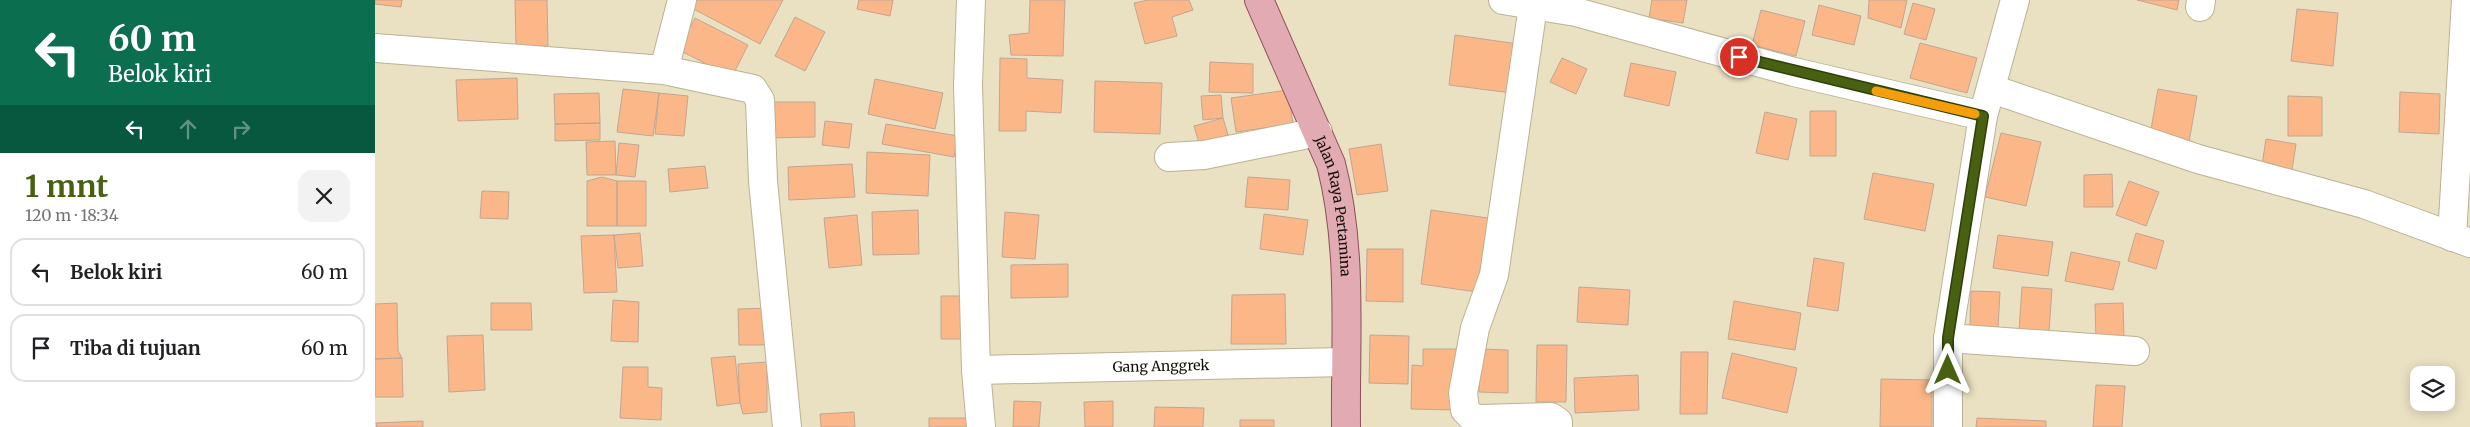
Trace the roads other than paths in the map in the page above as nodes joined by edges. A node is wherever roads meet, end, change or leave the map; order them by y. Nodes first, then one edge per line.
1 (682, 0) edge
2 (971, 0) edge
3 (1259, 0) edge
4 (1503, 0) edge
5 (2015, 0) edge
6 (1533, 6) junction
7 (1578, 6) edge
8 (2467, 17) edge
9 (375, 48) edge
10 (664, 70) junction
11 (1992, 89) junction
12 (1983, 116) junction
13 (1318, 132) junction
14 (1169, 157) dead end
15 (2461, 240) edge
16 (1948, 338) junction
17 (2135, 351) dead end
18 (1345, 362) junction
19 (976, 370) junction
20 (787, 427) edge
21 (981, 427) edge
22 (1346, 427) edge
23 (1558, 427) edge
24 (1948, 427) edge

1 - 10 street
2 - 19 street
3 - 13 main road, Jalan Raya Pertamina
4 - 6 street
5 - 11 street
6 - 7 street
6 - 23 street
7 - 12 street
8 - 15 street
9 - 10 street
10 - 20 street
11 - 12 street
11 - 15 street
12 - 16 street
13 - 14 street
13 - 18 main road, Jalan Raya Pertamina
16 - 17 street
16 - 24 street
18 - 19 street, Gang Anggrek
18 - 22 main road, Jalan Raya Pertamina
19 - 21 street

